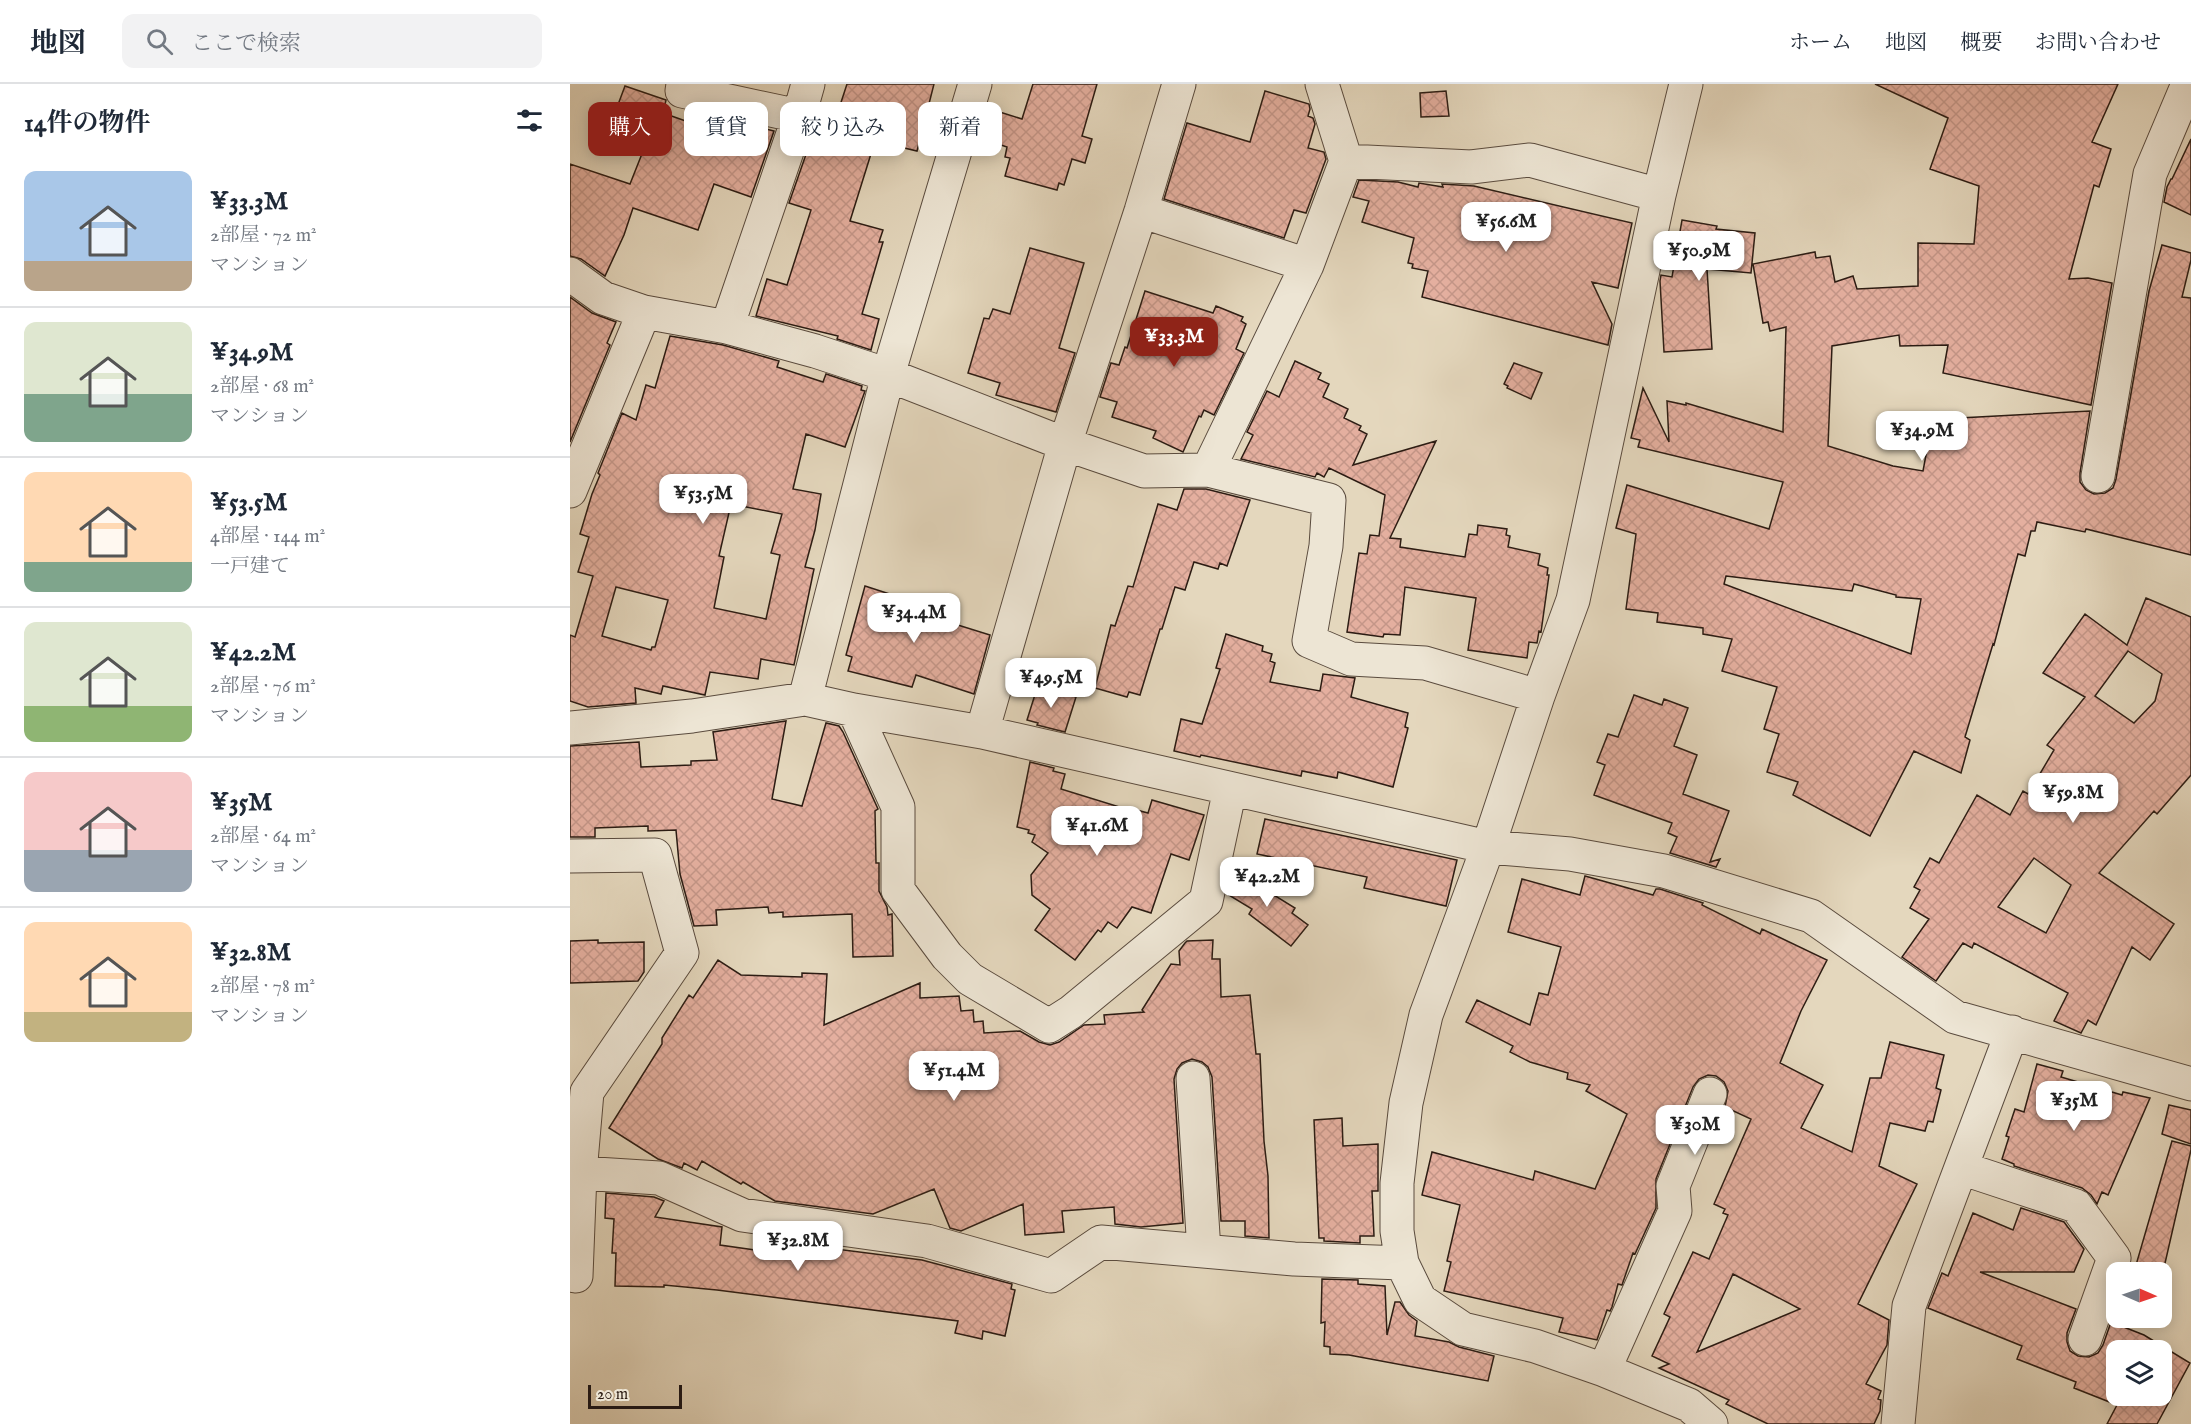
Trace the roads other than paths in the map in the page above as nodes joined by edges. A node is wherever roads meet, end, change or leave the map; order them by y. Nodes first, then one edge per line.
1 (683, 84) edge
2 (808, 84) edge
3 (975, 84) edge
4 (1179, 84) edge
5 (1323, 84) edge
6 (1686, 84) edge
7 (2188, 84) edge
8 (803, 102) edge
9 (780, 112) edge
10 (785, 156) edge
11 (1346, 161) junction
12 (1659, 195) junction
13 (1141, 211) junction
14 (1306, 266) junction
15 (570, 274) edge
16 (644, 312) junction
17 (726, 327) junction
18 (888, 375) junction
19 (1065, 444) junction
20 (1208, 470) junction
21 (2098, 476) dead end
22 (570, 490) edge
23 (1538, 696) junction
24 (805, 699) junction
25 (854, 710) junction
26 (570, 728) edge
27 (982, 732) junction
28 (1230, 789) junction
29 (1488, 847) junction
30 (570, 856) edge
31 (2012, 1032) junction
32 (1193, 1078) dead end
33 (2191, 1084) edge
34 (1710, 1094) dead end
35 (1961, 1168) junction
36 (580, 1173) junction
37 (1204, 1251) junction
38 (1402, 1263) junction
39 (570, 1275) edge
40 (2085, 1339) dead end
41 (1604, 1370) junction
42 (1711, 1424) edge
43 (1898, 1424) edge

1 - 9 street
2 - 8 street
3 - 18 street
4 - 13 street
5 - 11 street
6 - 12 street
7 - 21 street
10 - 17 street
11 - 12 street
11 - 14 street
12 - 23 street
13 - 14 street
13 - 19 street
14 - 20 street
15 - 16 street
16 - 17 street
16 - 22 street
17 - 18 street
18 - 19 street
18 - 24 street
19 - 20 street
19 - 27 street
20 - 23 street
23 - 29 street
24 - 25 street
24 - 26 street
25 - 27 street
25 - 28 street
27 - 28 street
28 - 29 street
29 - 31 street
29 - 38 street
30 - 36 street
31 - 33 street
31 - 35 street
32 - 37 street
34 - 41 street
35 - 40 street
35 - 43 street
36 - 37 street
36 - 39 street
37 - 38 street
38 - 41 street
41 - 42 street

